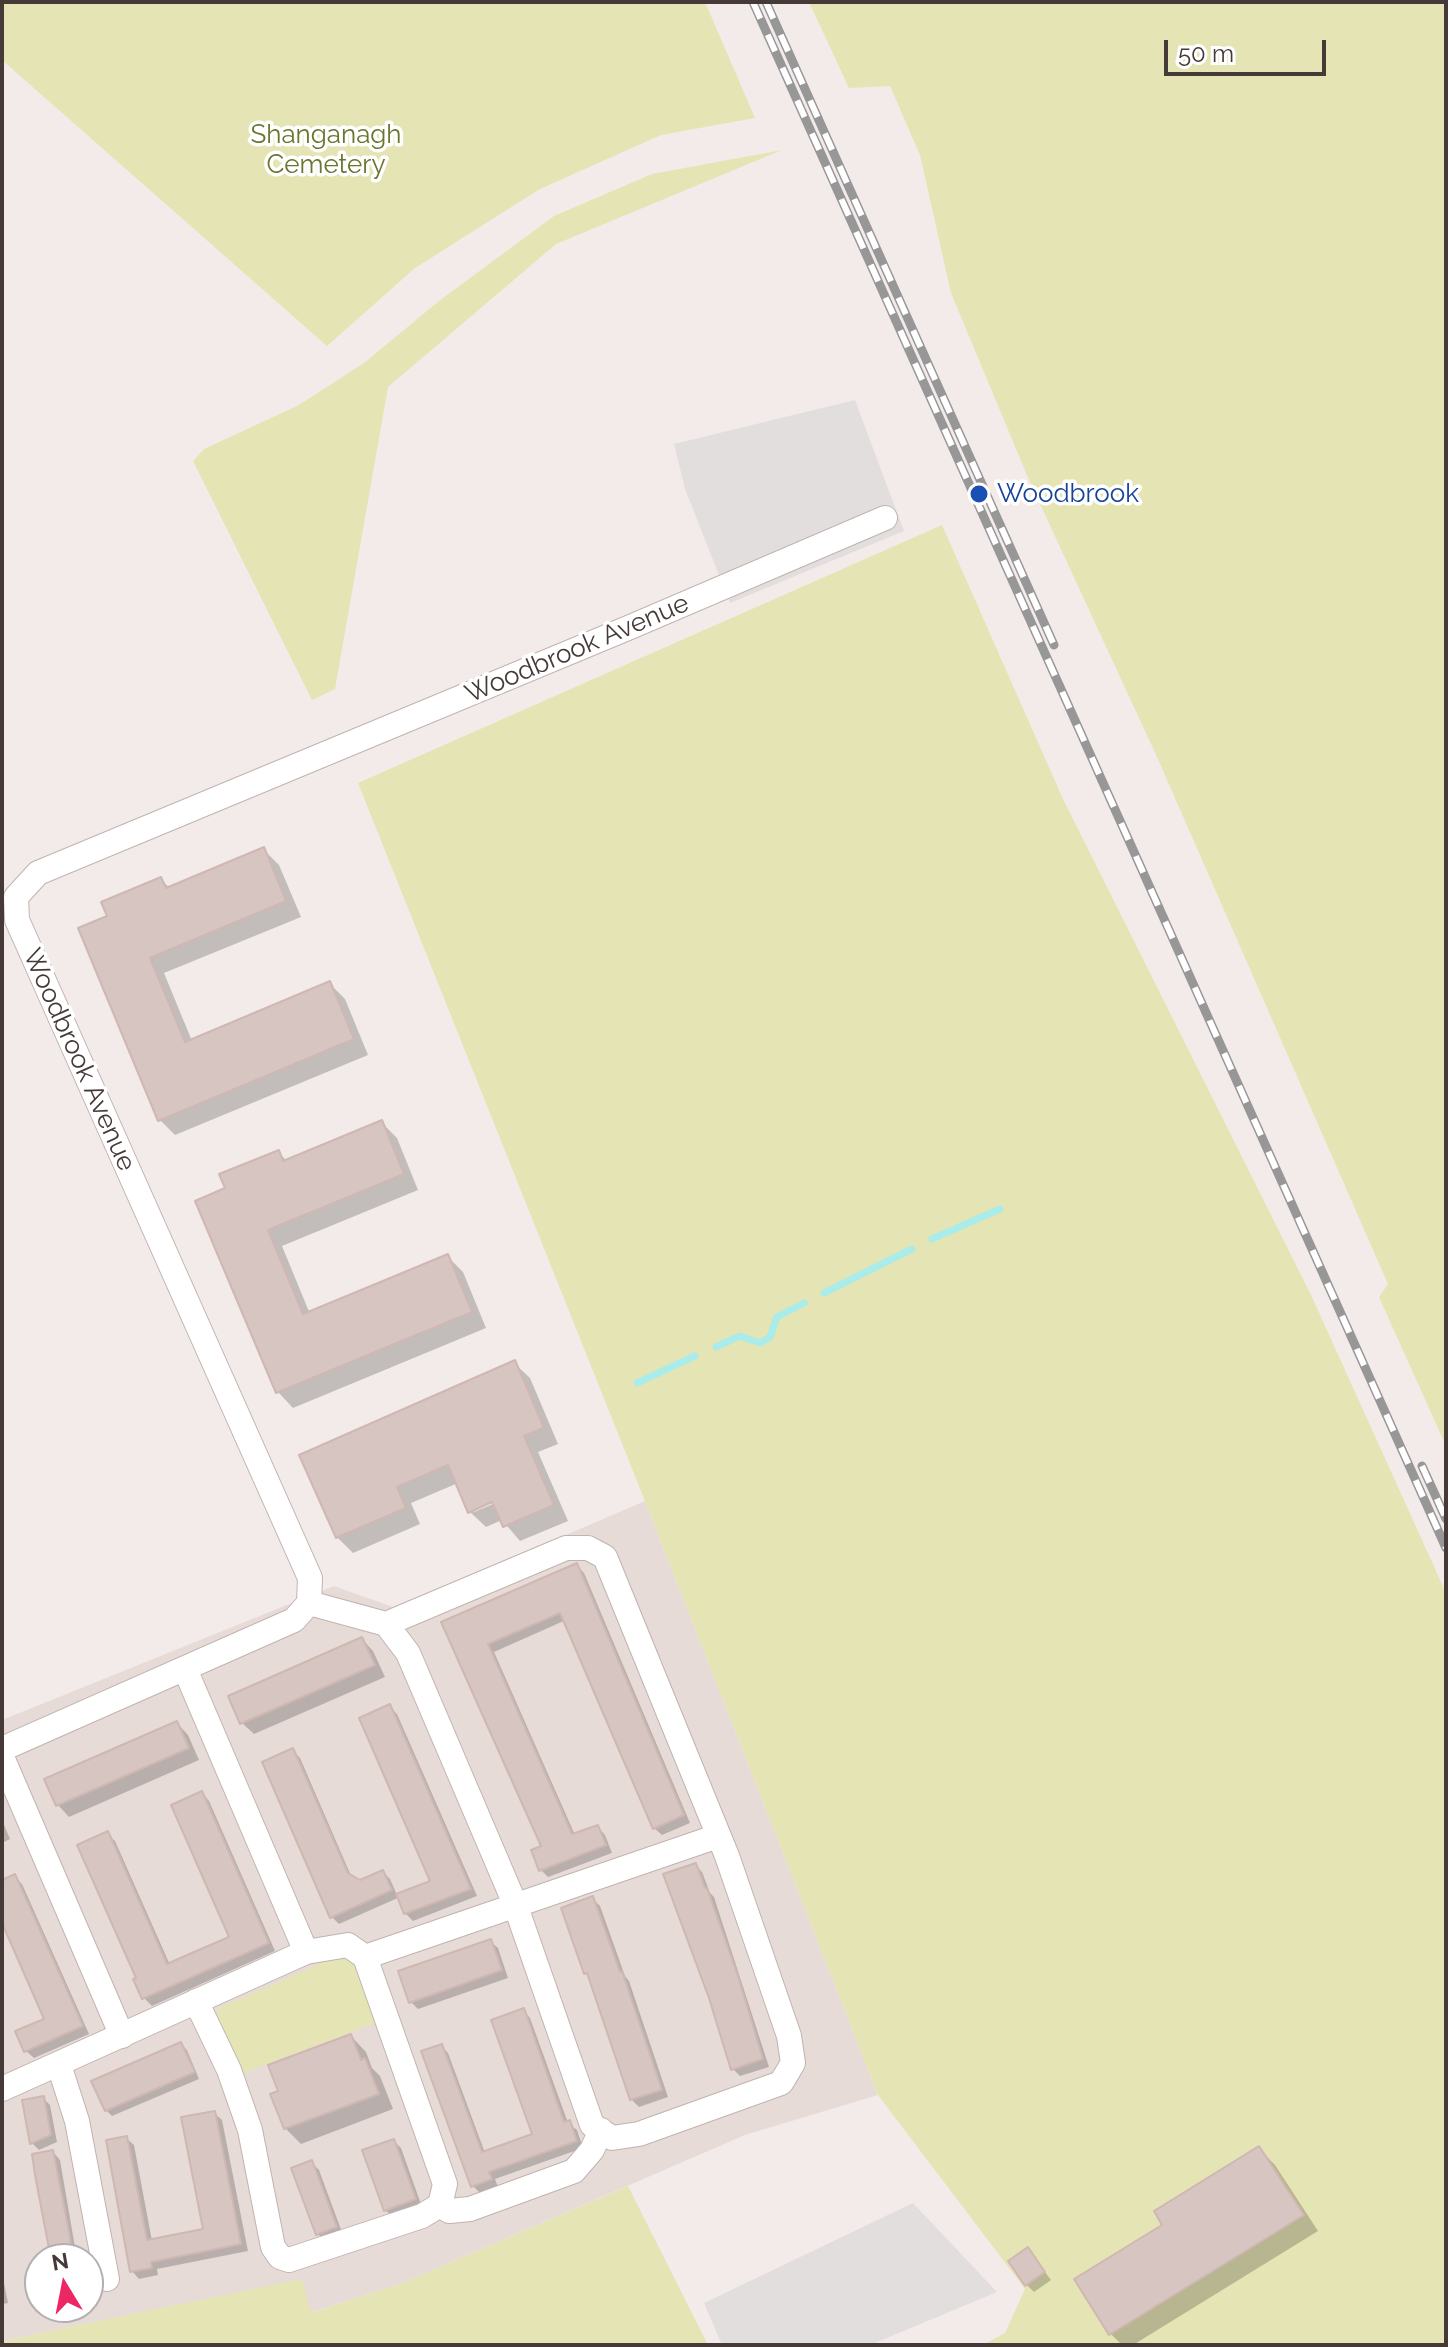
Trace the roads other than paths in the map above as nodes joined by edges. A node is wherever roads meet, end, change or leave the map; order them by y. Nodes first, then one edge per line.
1 (885, 518) dead end
2 (309, 1603) junction
3 (386, 1624) junction
4 (185, 1669) junction
5 (2, 1749) edge
6 (2, 1757) edge
7 (718, 1836) junction
8 (515, 1904) junction
9 (306, 1952) junction
10 (365, 1957) junction
11 (196, 2001) junction
12 (122, 2036) junction
13 (59, 2065) junction
14 (2, 2089) edge
15 (601, 2130) junction
16 (440, 2205) junction
17 (107, 2279) dead end

1 - 2 street, Woodbrook Avenue
2 - 3 street
2 - 4 street
3 - 7 street
3 - 8 street
4 - 5 street
4 - 9 street
6 - 12 street
7 - 8 street
7 - 15 street
8 - 10 street
8 - 15 street
9 - 10 street
9 - 11 street
10 - 16 street
11 - 12 street
11 - 16 street
12 - 13 street
13 - 14 street
13 - 17 street
15 - 16 street

